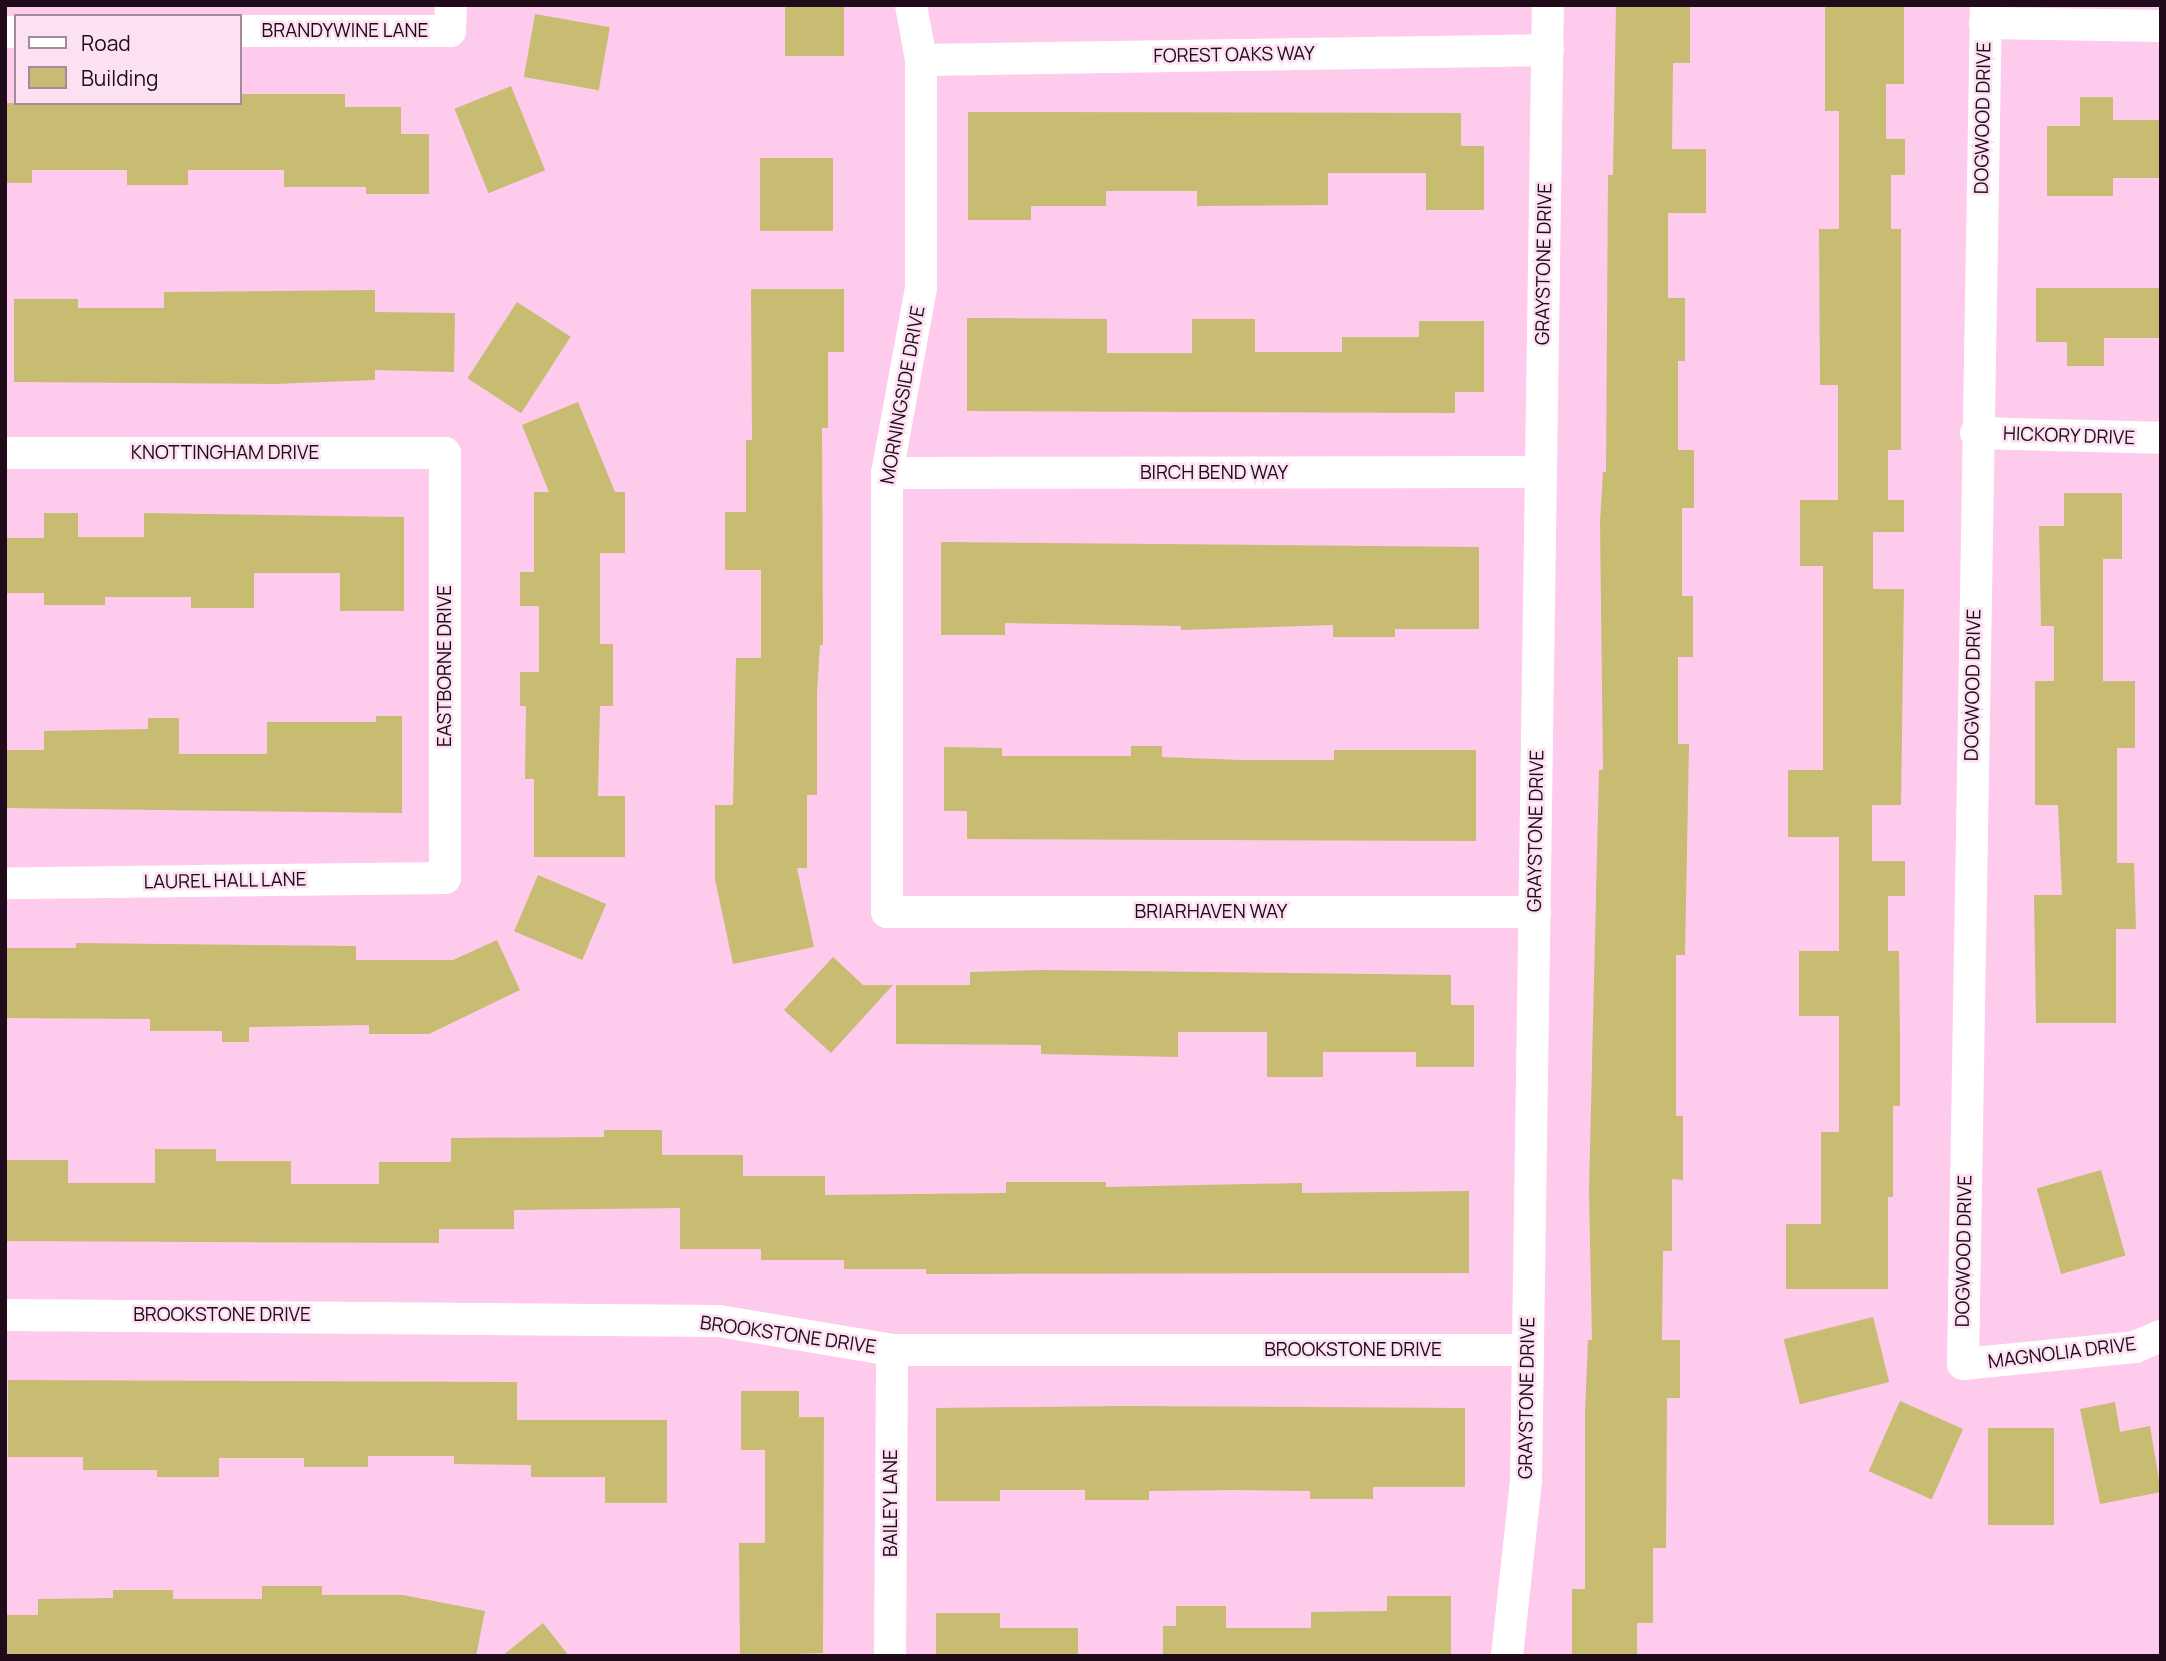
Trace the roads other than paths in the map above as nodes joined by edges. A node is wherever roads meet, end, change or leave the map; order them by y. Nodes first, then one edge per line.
1 (911, 5) edge
2 (1548, 5) edge
3 (1986, 14) edge
4 (451, 18) edge
5 (2161, 26) edge
6 (242, 31) edge
7 (1548, 50) junction
8 (921, 60) junction
9 (1976, 433) junction
10 (2161, 438) edge
11 (5, 453) edge
12 (445, 453) joint
13 (1541, 472) junction
14 (887, 473) junction
15 (445, 878) joint
16 (5, 883) edge
17 (887, 912) joint
18 (1535, 912) junction
19 (5, 1315) edge
20 (2161, 1336) edge
21 (892, 1350) junction
22 (1528, 1350) junction
23 (1963, 1364) joint
24 (890, 1656) edge
25 (1507, 1656) edge

1 - 8 street, MORNINGSIDE DRIVE
2 - 7 street, GRAYSTONE DRIVE
3 - 5 street
3 - 9 street, DOGWOOD DRIVE
4 - 6 street, BRANDYWINE LANE
7 - 8 street, FOREST OAKS WAY
7 - 13 street, GRAYSTONE DRIVE
8 - 14 street, MORNINGSIDE DRIVE
9 - 10 street, HICKORY DRIVE
9 - 23 street, DOGWOOD DRIVE
11 - 12 street, KNOTTINGHAM DRIVE
12 - 15 street, EASTBORNE DRIVE
13 - 14 street, BIRCH BEND WAY
13 - 18 street, GRAYSTONE DRIVE
14 - 17 street, MORNINGSIDE DRIVE
15 - 16 street, LAUREL HALL LANE
17 - 18 street, BRIARHAVEN WAY
18 - 22 street, GRAYSTONE DRIVE
19 - 21 street, BROOKSTONE DRIVE
20 - 23 street, MAGNOLIA DRIVE
21 - 22 street, BROOKSTONE DRIVE
21 - 24 street, BAILEY LANE
22 - 25 street, GRAYSTONE DRIVE

